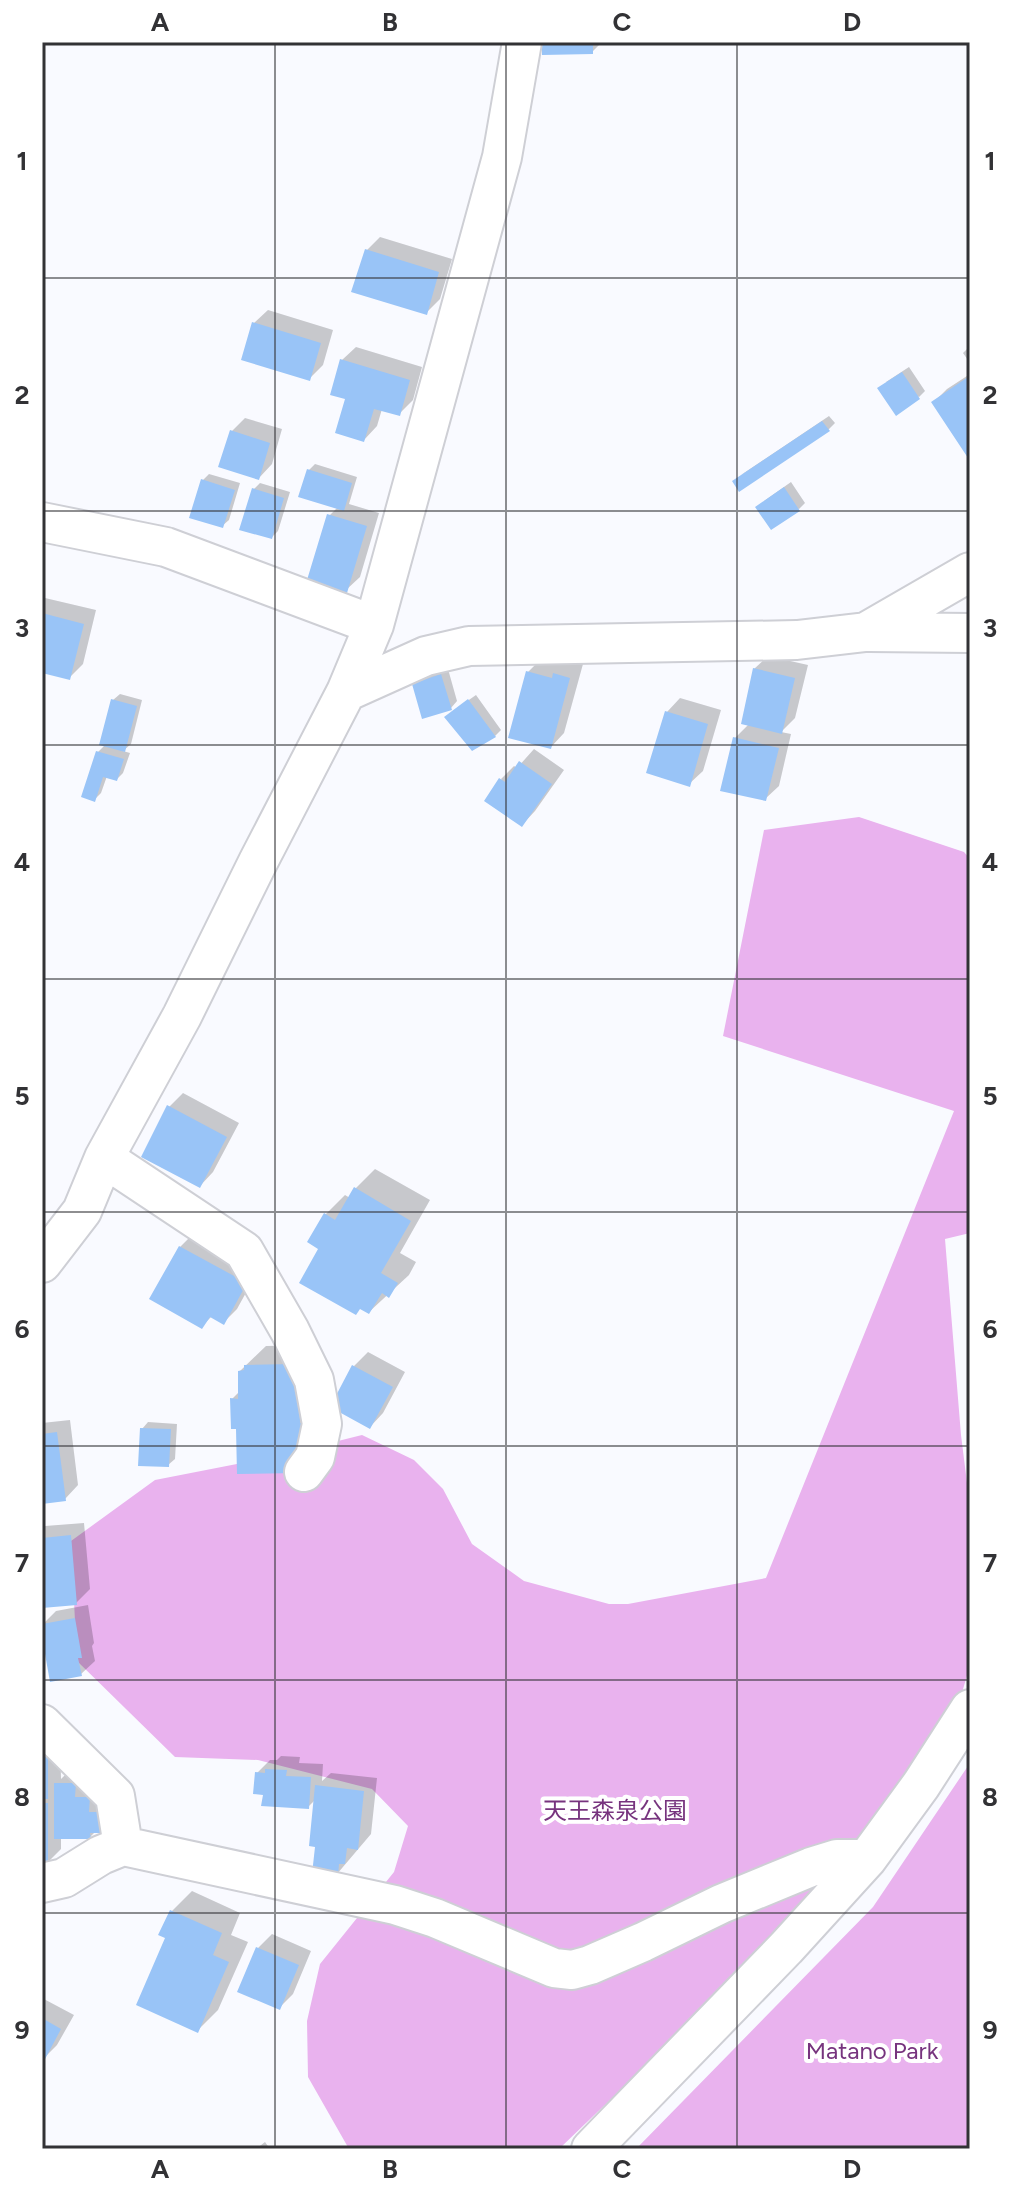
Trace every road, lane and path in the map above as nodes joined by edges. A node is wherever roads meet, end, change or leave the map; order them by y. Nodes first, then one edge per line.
1 (522, 42) edge
2 (42, 522) edge
3 (970, 572) edge
4 (374, 625) junction
5 (866, 632) junction
6 (970, 633) edge
7 (346, 692) junction
8 (104, 1158) junction
9 (42, 1263) edge
10 (304, 1472) dead end
11 (970, 1709) edge
12 (42, 1724) edge
13 (123, 1846) junction
14 (867, 1859) junction
15 (49, 1889) edge
16 (591, 2149) edge

1 - 4 street
2 - 4 street
3 - 5 street
4 - 7 street
5 - 6 street
5 - 7 street
7 - 8 street
8 - 9 street
8 - 10 street
11 - 14 street
12 - 13 street
13 - 14 street
13 - 15 street
14 - 16 street

